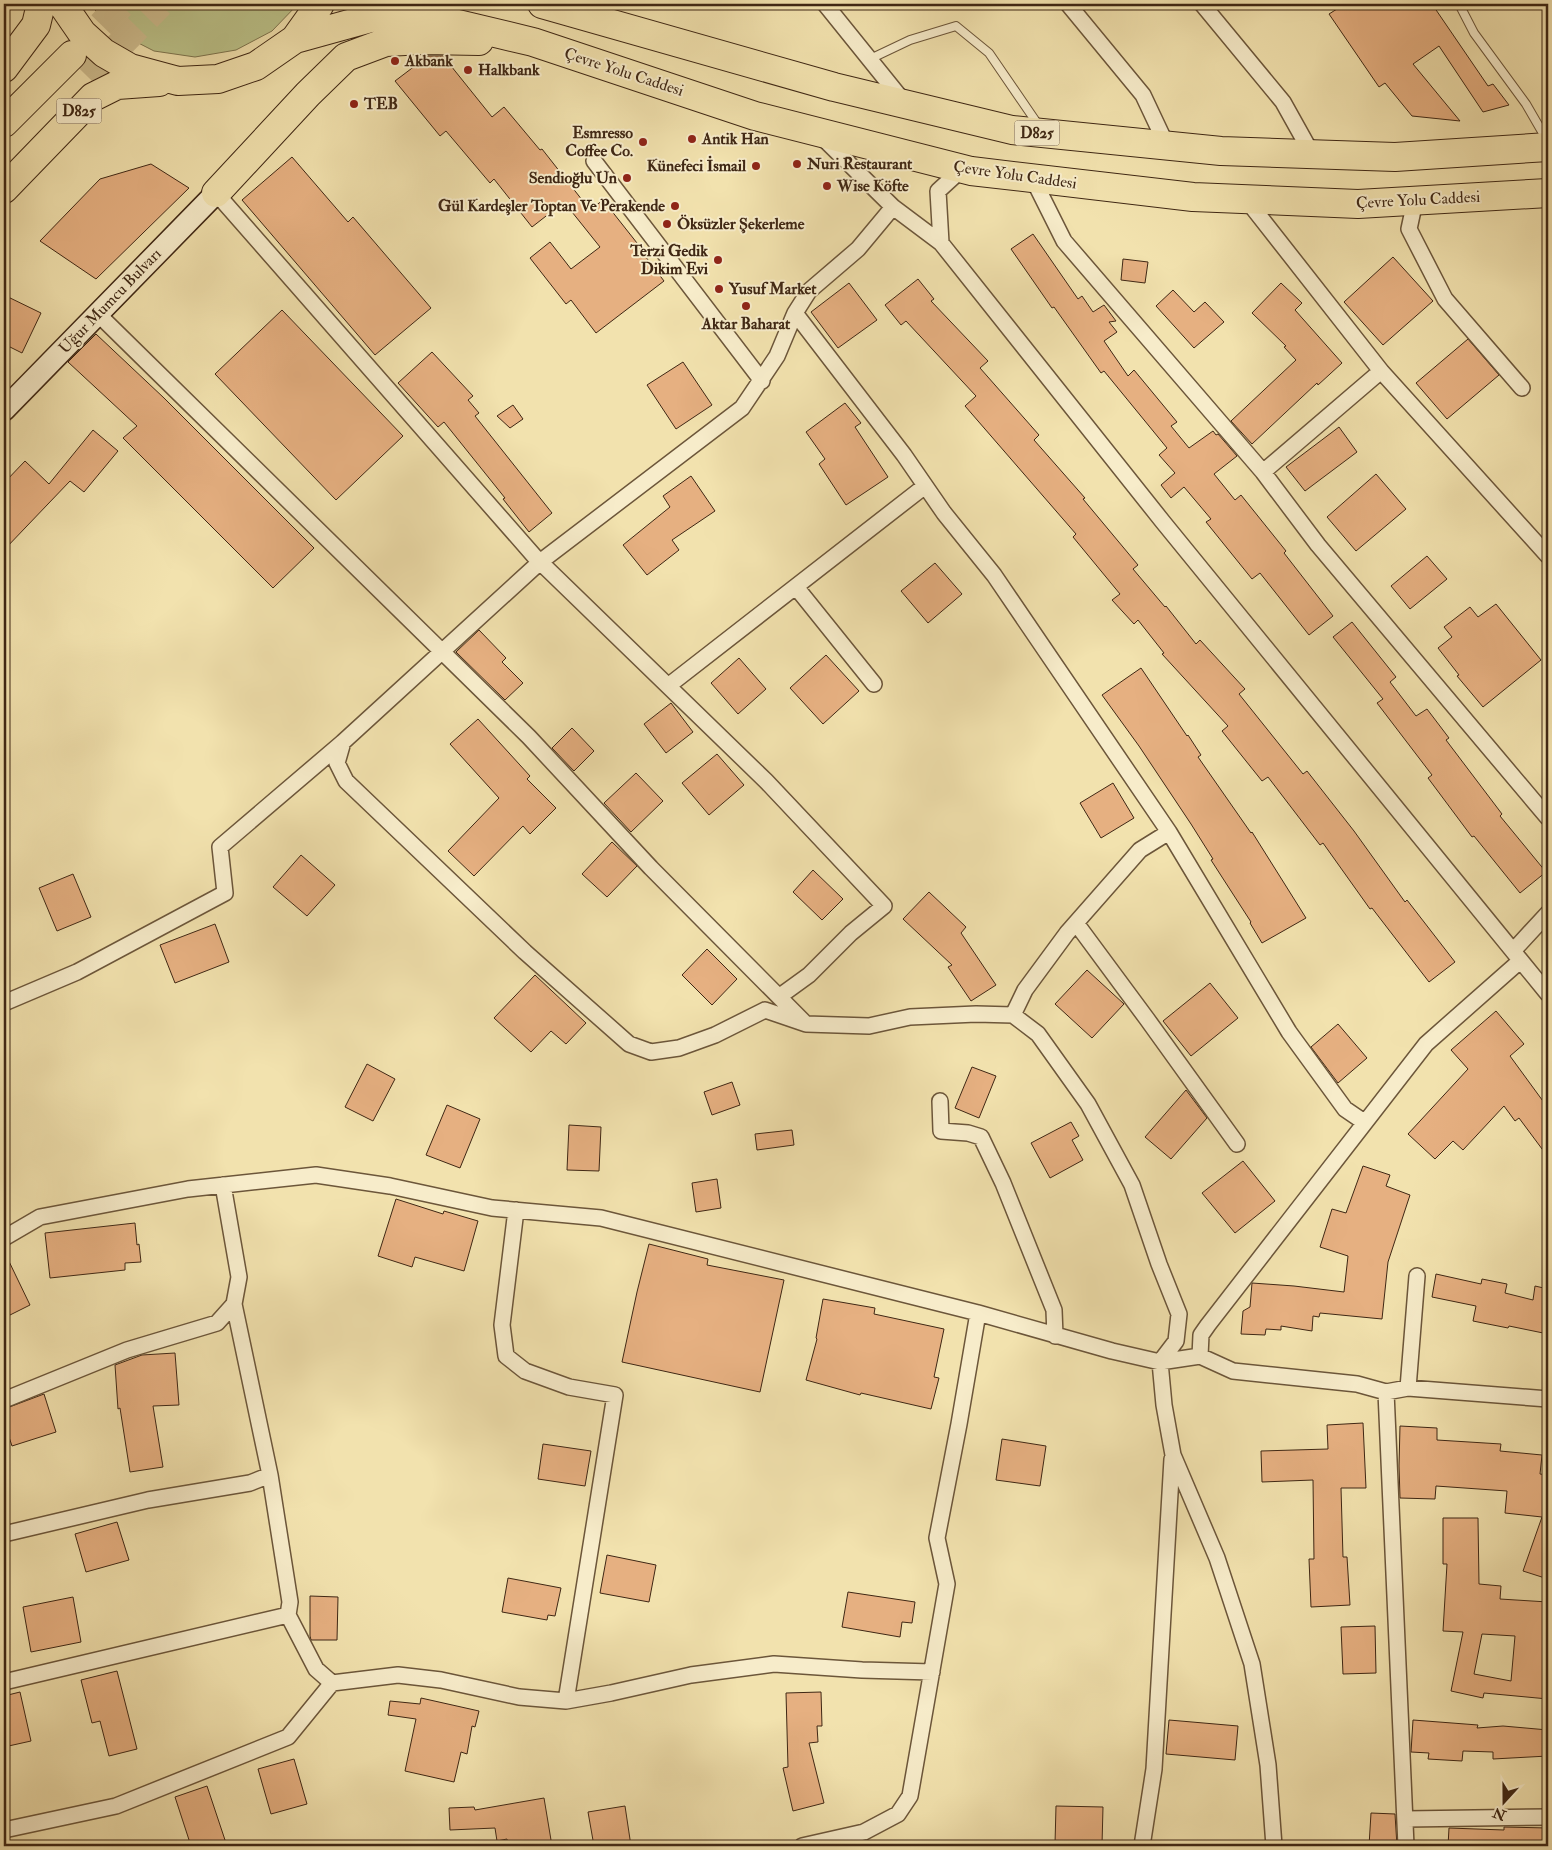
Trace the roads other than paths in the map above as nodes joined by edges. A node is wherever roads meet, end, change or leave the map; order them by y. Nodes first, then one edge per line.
1 (41, 4) edge
2 (62, 4) edge
3 (320, 4) edge
4 (542, 4) edge
5 (825, 4) edge
6 (1068, 4) edge
7 (1202, 4) edge
8 (1459, 4) edge
9 (295, 39) junction
10 (533, 42) junction
11 (72, 55) tunnel mouth
12 (870, 59) junction
13 (4, 68) edge
14 (88, 77) tunnel mouth
15 (178, 81) junction
16 (907, 105) junction
17 (4, 123) edge
18 (817, 133) junction
19 (1045, 133) junction
20 (1548, 142) edge
21 (1167, 146) junction
22 (1548, 147) edge
23 (1312, 154) junction
24 (594, 161) dead end
25 (4, 163) edge
26 (962, 169) junction
27 (1033, 179) junction
28 (4, 189) edge
29 (216, 193) junction
30 (1548, 193) edge
31 (1246, 200) junction
32 (1415, 201) junction
33 (892, 207) junction
34 (941, 243) junction
35 (795, 313) junction
36 (98, 314) junction
37 (1381, 371) junction
38 (762, 381) junction
39 (1522, 388) dead end
40 (4, 410) edge
41 (1263, 472) junction
42 (925, 486) junction
43 (1548, 556) edge
44 (540, 562) junction
45 (796, 587) junction
46 (441, 651) junction
47 (874, 684) dead end
48 (668, 686) junction
49 (343, 742) junction
50 (1548, 818) edge
51 (1169, 832) junction
52 (1548, 913) edge
53 (1076, 923) junction
54 (1516, 956) junction
55 (1548, 994) edge
56 (780, 996) junction
57 (4, 1003) edge
58 (1013, 1015) junction
59 (806, 1024) junction
60 (940, 1101) dead end
61 (1364, 1122) junction
62 (1237, 1144) dead end
63 (223, 1185) junction
64 (516, 1210) junction
65 (4, 1238) edge
66 (1417, 1276) dead end
67 (234, 1304) junction
68 (978, 1313) junction
69 (1055, 1336) junction
70 (1200, 1356) junction
71 (1160, 1362) junction
72 (1408, 1388) junction
73 (1386, 1392) junction
74 (1548, 1399) edge
75 (4, 1400) edge
76 (1173, 1455) junction
77 (270, 1475) junction
78 (4, 1534) edge
79 (288, 1615) junction
80 (932, 1672) junction
81 (4, 1682) edge
82 (332, 1683) junction
83 (566, 1701) junction
84 (1548, 1817) edge
85 (1406, 1819) junction
86 (4, 1830) edge
87 (802, 1846) edge
88 (1142, 1846) edge
89 (1274, 1846) edge
90 (1406, 1846) edge

1 - 13 highway
2 - 15 highway
3 - 9 highway
4 - 16 highway, D825
5 - 12 street
6 - 21 street
7 - 23 street
8 - 20 lane
9 - 10 highway, Çevre Yolu Caddesi / D825
9 - 15 highway, D825
10 - 18 highway, Çevre Yolu Caddesi / D825
10 - 29 highway
11 - 17 highway
12 - 16 street
12 - 19 lane
14 - 25 highway
15 - 28 highway, D825
16 - 19 highway, D825
18 - 26 highway, Çevre Yolu Caddesi / D825
18 - 33 street
19 - 21 highway, D825
21 - 23 highway, D825
22 - 23 highway, D825
24 - 38 street
26 - 27 highway, Çevre Yolu Caddesi / D825
26 - 34 street
27 - 31 highway, Çevre Yolu Caddesi / D825
27 - 41 street
29 - 36 street, Uğur Mumcu Bulvarı
29 - 44 street
30 - 32 highway, Çevre Yolu Caddesi / D825
31 - 32 highway, Çevre Yolu Caddesi / D825
31 - 37 street
32 - 39 street
33 - 34 street
33 - 35 street
34 - 54 street
35 - 38 street
35 - 42 street
36 - 40 street, Uğur Mumcu Bulvarı
36 - 46 street
37 - 41 street
37 - 43 street
38 - 44 street
41 - 50 street
42 - 45 street
42 - 51 street
44 - 46 street
44 - 48 street
45 - 47 street
45 - 48 street
46 - 49 street
46 - 56 street
48 - 56 street
49 - 57 street
49 - 59 street
51 - 53 street
51 - 61 street
52 - 54 street
53 - 58 street
53 - 62 street
54 - 55 street
54 - 61 street
56 - 59 street
58 - 59 street
58 - 71 street
60 - 69 street
61 - 70 street
63 - 64 street
63 - 65 street
63 - 67 street
64 - 68 street
64 - 83 street
66 - 72 street
67 - 75 street
67 - 77 street
68 - 69 street
68 - 80 street
69 - 71 street
70 - 71 street
70 - 73 street
71 - 76 street
72 - 73 street
72 - 74 street
73 - 85 street
76 - 88 street
76 - 89 street
77 - 78 street
77 - 79 street
79 - 81 street
79 - 82 street
80 - 83 street
80 - 87 street
82 - 83 street
82 - 86 street
84 - 85 street
85 - 90 street

